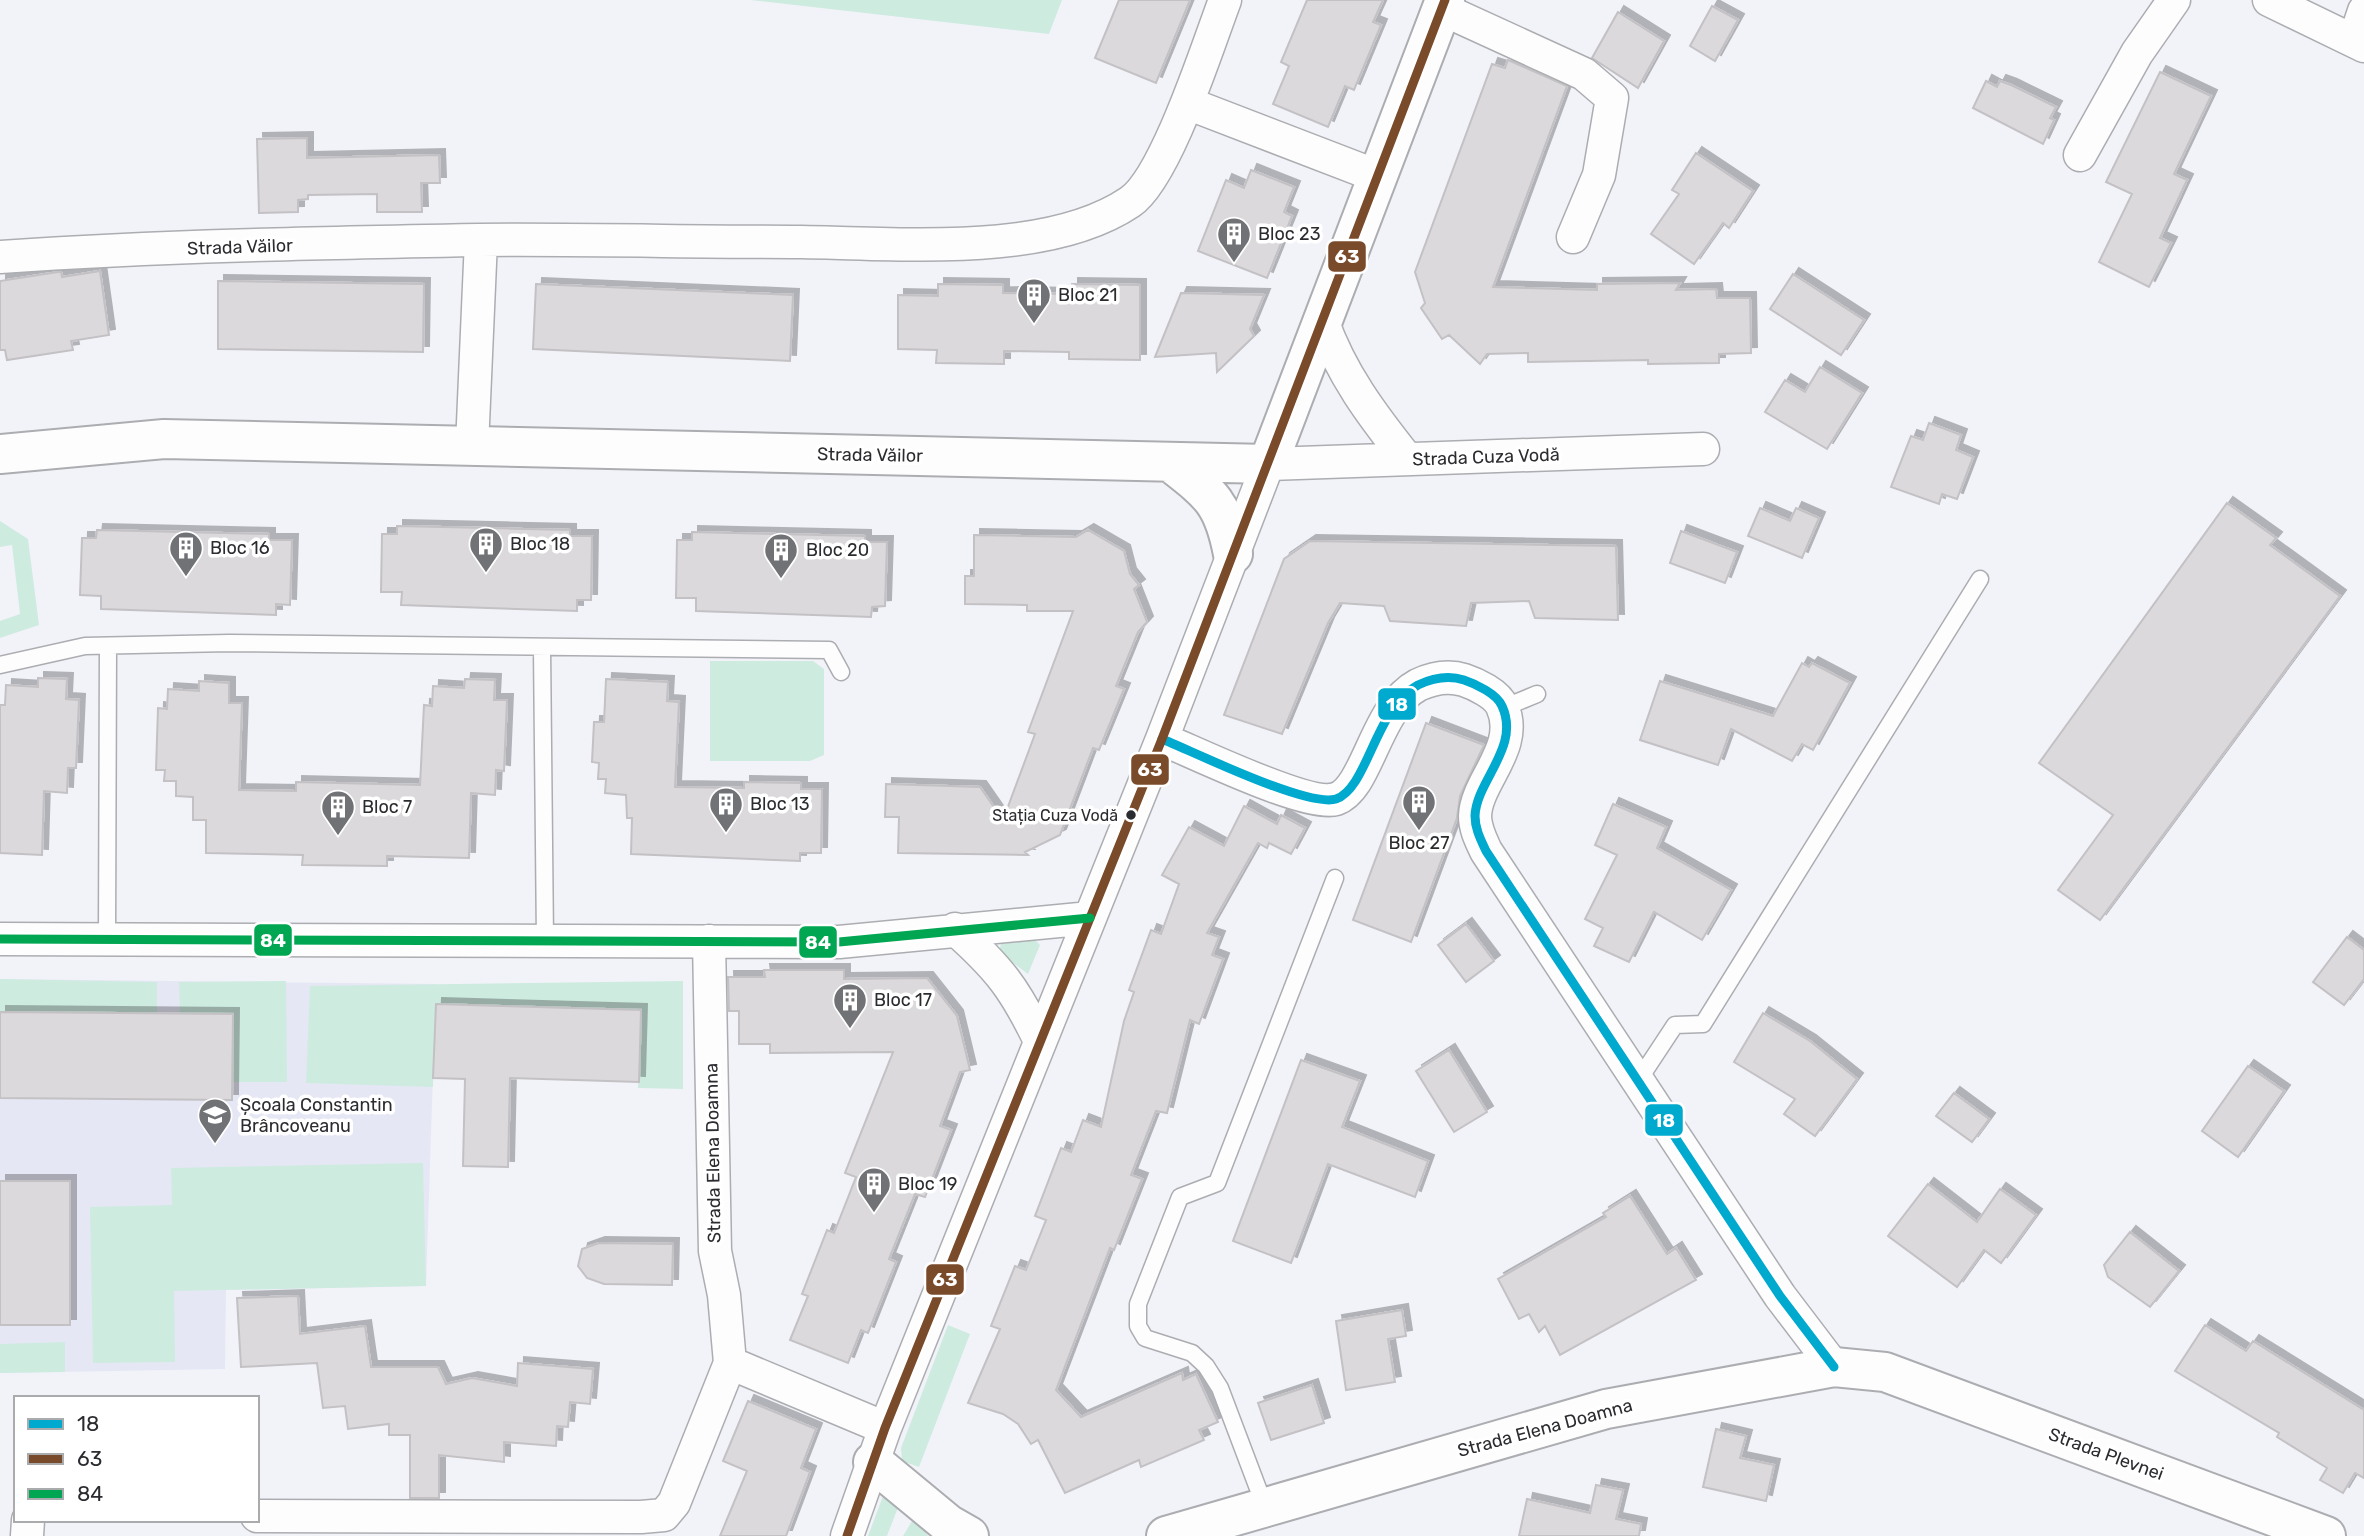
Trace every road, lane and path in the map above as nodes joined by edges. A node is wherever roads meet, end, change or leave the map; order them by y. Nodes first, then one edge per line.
1 (1225, 0) edge
2 (2174, 0) edge
3 (2269, 0) edge
4 (1443, 5) edge
5 (2364, 11) edge
6 (2359, 43) edge
7 (1186, 103) junction
8 (2080, 155) dead end
9 (1377, 176) junction
10 (1573, 237) dead end
11 (481, 240) junction
12 (0, 257) edge
13 (1322, 320) junction
14 (472, 446) junction
15 (1703, 449) dead end
16 (0, 454) edge
17 (1407, 459) junction
18 (1170, 462) junction
19 (1268, 464) junction
20 (1233, 554) junction
21 (1980, 579) dead end
22 (108, 646) junction
23 (542, 648) junction
24 (0, 665) edge
25 (841, 672) dead end
26 (1537, 694) dead end
27 (1503, 708) junction
28 (1162, 739) junction
29 (1335, 878) dead end
30 (1090, 918) junction
31 (955, 929) junction
32 (0, 939) edge
33 (107, 939) junction
34 (545, 941) junction
35 (709, 941) junction
36 (1040, 1041) junction
37 (1638, 1081) junction
38 (730, 1363) junction
39 (1834, 1367) junction
40 (1885, 1373) joint
41 (879, 1445) junction
42 (1265, 1507) junction
43 (259, 1517) edge
44 (542, 1527) edge
45 (1216, 1529) edge
46 (847, 1536) edge
47 (969, 1536) edge
48 (1166, 1536) edge
49 (2326, 1536) edge

1 - 7 street, Strada Văilor
2 - 8 street
3 - 6 street
4 - 9 street
4 - 10 street
5 - 6 street
7 - 9 street
7 - 11 street, Strada Văilor
9 - 13 street
11 - 12 street, Strada Văilor
11 - 14 street
13 - 17 street
13 - 19 street
14 - 16 street, Strada Văilor
14 - 18 street, Strada Văilor
15 - 17 street, Strada Cuza Vodă
17 - 19 street, Strada Cuza Vodă
18 - 19 street, Strada Văilor
18 - 20 street
19 - 20 street
20 - 28 street
21 - 37 lane
22 - 23 lane
22 - 24 lane
22 - 33 lane
23 - 25 lane
23 - 34 lane
26 - 27 lane
27 - 28 street
27 - 37 street
28 - 30 street
29 - 42 lane
30 - 31 street
30 - 36 street
31 - 35 street
31 - 36 street
32 - 33 street
33 - 34 street
34 - 35 street
35 - 38 street, Strada Elena Doamna
36 - 41 street
37 - 39 street
38 - 41 street
38 - 44 street, Strada Elena Doamna
39 - 40 street, Strada Elena Doamna
39 - 42 street, Strada Elena Doamna
40 - 49 street, Strada Plevnei
41 - 46 street
41 - 47 street
42 - 45 street, Strada Elena Doamna
43 - 44 street, Strada Elena Doamna
45 - 48 street, Strada Elena Doamna

